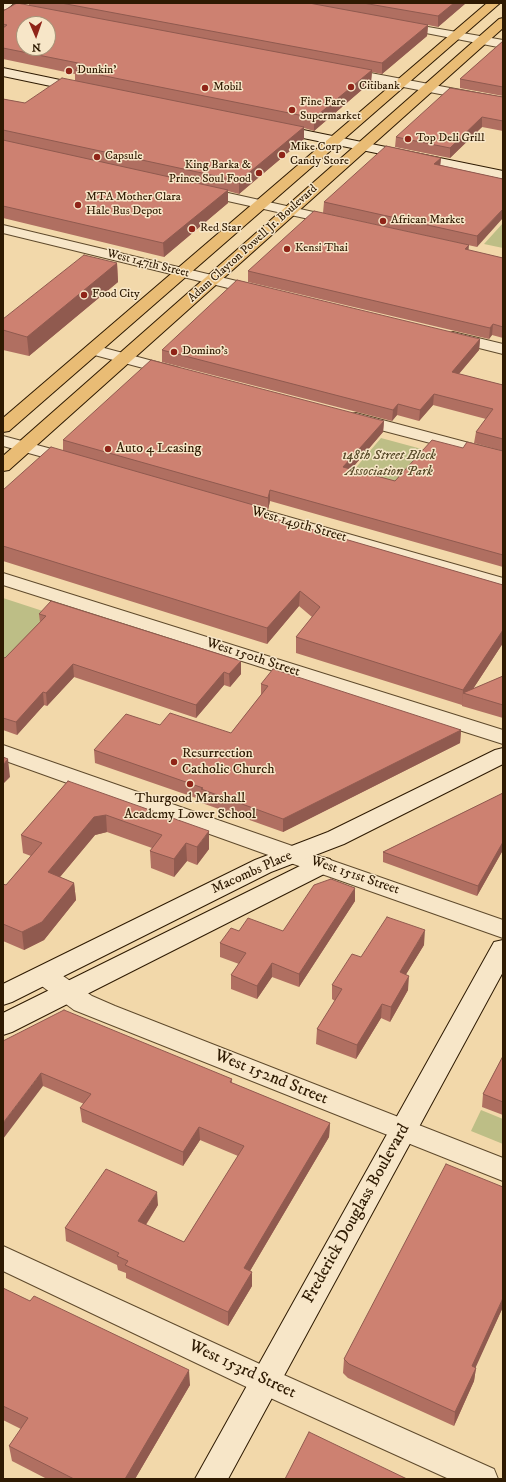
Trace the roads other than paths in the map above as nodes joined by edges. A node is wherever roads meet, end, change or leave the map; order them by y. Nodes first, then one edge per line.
1 (8, 3) edge
2 (494, 3) edge
3 (3, 6) edge
4 (21, 11) edge
5 (503, 22) edge
6 (386, 23) edge
7 (457, 36) junction
8 (482, 40) junction
9 (503, 44) edge
10 (329, 69) edge
11 (3, 72) edge
12 (402, 83) junction
13 (428, 88) junction
14 (95, 91) edge
15 (503, 102) edge
16 (263, 126) edge
17 (335, 140) junction
18 (362, 146) junction
19 (503, 175) edge
20 (188, 189) edge
21 (261, 205) junction
22 (289, 211) junction
23 (349, 224) edge
24 (3, 229) edge
25 (183, 272) junction
26 (212, 279) junction
27 (273, 294) edge
28 (442, 334) edge
29 (503, 349) edge
30 (93, 350) junction
31 (125, 358) junction
32 (186, 374) edge
33 (341, 414) edge
34 (3, 427) edge
35 (3, 441) edge
36 (25, 447) junction
37 (503, 456) edge
38 (88, 465) edge
39 (3, 466) edge
40 (218, 502) edge
41 (3, 579) edge
42 (503, 584) edge
43 (503, 737) edge
44 (3, 752) edge
45 (503, 755) edge
46 (292, 855) junction
47 (322, 865) junction
48 (503, 929) edge
49 (503, 949) edge
50 (44, 975) junction
51 (68, 993) junction
52 (3, 995) edge
53 (3, 1025) edge
54 (403, 1130) junction
55 (503, 1170) edge
56 (3, 1258) edge
57 (265, 1381) junction
58 (211, 1479) edge
59 (483, 1479) edge

1 - 3 main road
2 - 7 main road, Adam Clayton Powell Jr. Boulevard
3 - 4 street
5 - 8 main road, Adam Clayton Powell Jr. Boulevard
6 - 7 street
7 - 8 street
7 - 12 main road, Adam Clayton Powell Jr. Boulevard
8 - 9 street
8 - 13 main road, Adam Clayton Powell Jr. Boulevard
10 - 12 street
11 - 14 main road
12 - 13 street
12 - 17 main road, Adam Clayton Powell Jr. Boulevard
13 - 15 street
13 - 18 main road, Adam Clayton Powell Jr. Boulevard
16 - 17 main road
17 - 18 main road
17 - 21 main road, Adam Clayton Powell Jr. Boulevard
18 - 19 main road
18 - 22 main road, Adam Clayton Powell Jr. Boulevard
20 - 21 street
21 - 22 street
21 - 25 main road, Adam Clayton Powell Jr. Boulevard
22 - 23 street
22 - 26 main road, Adam Clayton Powell Jr. Boulevard
24 - 25 street, West 147th Street
25 - 26 street, West 147th Street
25 - 30 main road, Adam Clayton Powell Jr. Boulevard
26 - 27 street, West 147th Street
26 - 31 main road, Adam Clayton Powell Jr. Boulevard
28 - 29 street
30 - 31 street
30 - 34 main road, Adam Clayton Powell Jr. Boulevard
31 - 32 street
31 - 36 main road, Adam Clayton Powell Jr. Boulevard
33 - 37 street
35 - 36 street
36 - 38 street
36 - 39 main road, Adam Clayton Powell Jr. Boulevard
40 - 42 street, West 149th Street
41 - 43 street, West 150th Street
44 - 46 street, West 151st Street
45 - 46 main road, Macombs Place
46 - 47 main road, West 151st Street
46 - 50 main road, Macombs Place
47 - 48 main road, West 151st Street
47 - 51 main road, Macombs Place
49 - 54 main road, Frederick Douglass Boulevard
50 - 51 street, West 152nd Street
50 - 52 main road, Macombs Place
51 - 53 main road, Macombs Place
51 - 54 street, West 152nd Street
54 - 55 street, West 152nd Street
54 - 57 main road, Frederick Douglass Boulevard
56 - 57 street, West 153rd Street
57 - 58 main road, Frederick Douglass Boulevard
57 - 59 street, West 153rd Street

